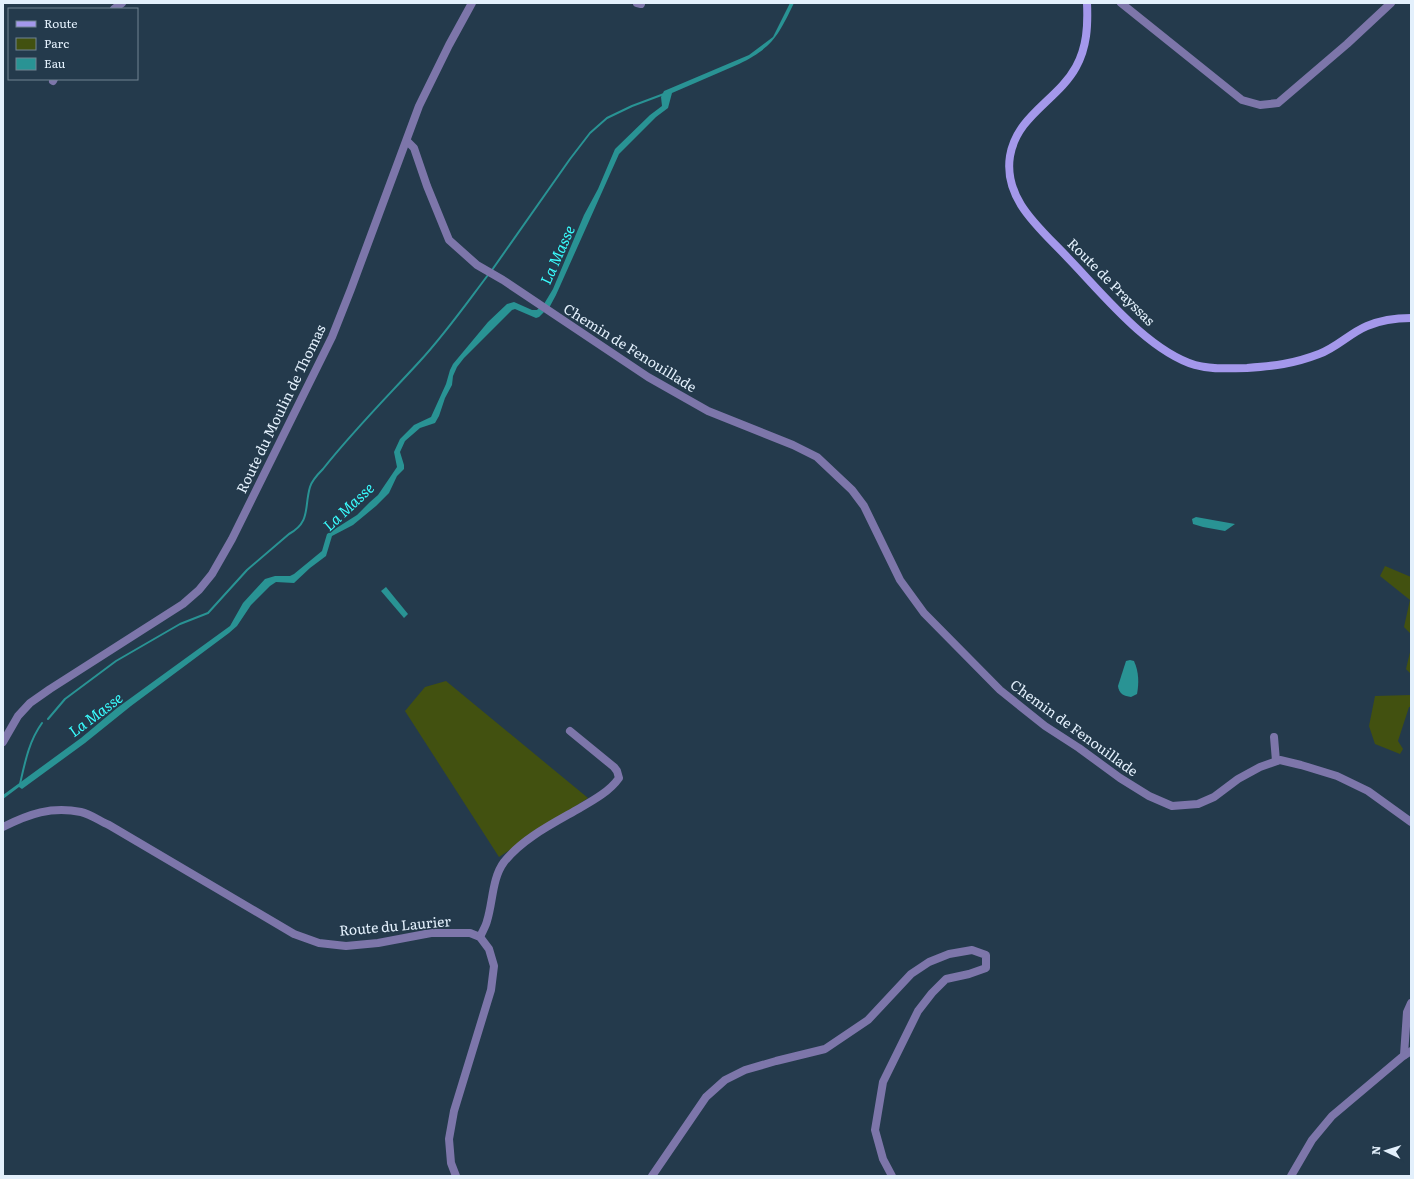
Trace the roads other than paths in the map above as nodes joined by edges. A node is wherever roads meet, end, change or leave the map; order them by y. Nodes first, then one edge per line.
1 (472, 3) edge
2 (1087, 3) edge
3 (1121, 3) edge
4 (1391, 3) edge
5 (407, 141) junction
6 (1411, 318) edge
7 (570, 731) dead end
8 (1274, 737) dead end
9 (3, 742) edge
10 (1276, 761) junction
11 (1411, 822) edge
12 (3, 827) edge
13 (480, 937) junction
14 (1411, 1003) edge
15 (1407, 1053) edge
16 (456, 1176) edge
17 (652, 1176) edge
18 (892, 1176) edge
19 (1291, 1176) edge

1 - 5 street, Route du Moulin de Thomas
2 - 6 main road, Route de Prayssas
3 - 4 street
5 - 9 street, Route du Moulin de Thomas
5 - 10 street, Chemin de Fenouillade
7 - 13 street
8 - 10 street
10 - 11 street, Chemin de Fenouillade
12 - 13 street, Route du Laurier
13 - 16 street
14 - 15 street
15 - 19 street
17 - 18 street

